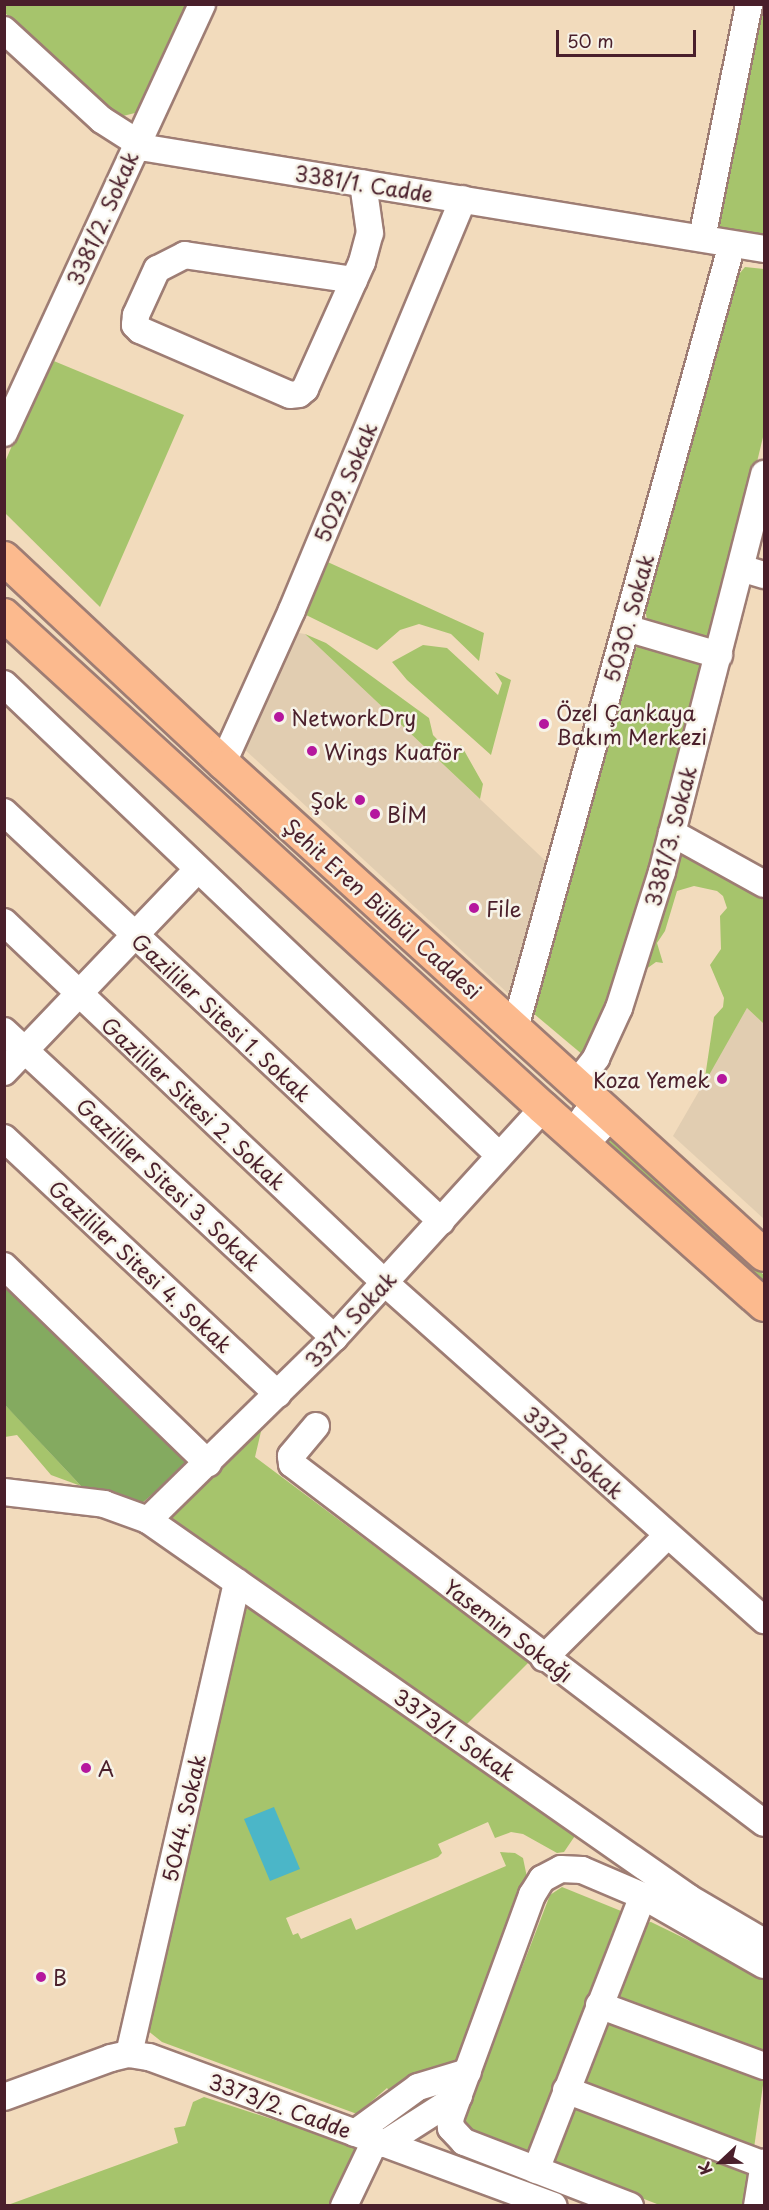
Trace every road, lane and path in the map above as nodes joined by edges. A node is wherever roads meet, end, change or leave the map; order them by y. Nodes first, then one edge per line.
1 (202, 4) edge
2 (749, 4) edge
3 (4, 30) edge
4 (136, 144) junction
5 (363, 183) junction
6 (463, 199) junction
7 (702, 238) junction
8 (732, 244) junction
9 (765, 249) edge
10 (354, 280) junction
11 (4, 433) edge
12 (765, 474) edge
13 (4, 558) edge
14 (753, 572) edge
15 (4, 615) edge
16 (626, 628) junction
17 (719, 655) junction
18 (4, 684) edge
19 (223, 763) junction
20 (4, 812) edge
21 (672, 833) junction
22 (197, 870) junction
23 (765, 884) edge
24 (4, 922) edge
25 (134, 935) junction
26 (79, 994) junction
27 (515, 1028) junction
28 (4, 1031) edge
29 (26, 1051) junction
30 (4, 1072) edge
31 (565, 1074) junction
32 (543, 1108) junction
33 (4, 1138) edge
34 (499, 1155) junction
35 (441, 1221) junction
36 (765, 1255) edge
37 (4, 1266) edge
38 (384, 1282) junction
39 (765, 1305) edge
40 (334, 1338) junction
41 (278, 1394) junction
42 (316, 1426) dead end
43 (208, 1463) junction
44 (4, 1492) edge
45 (148, 1520) junction
46 (667, 1536) junction
47 (237, 1582) junction
48 (765, 1620) edge
49 (544, 1658) junction
50 (765, 1823) edge
51 (643, 1896) junction
52 (762, 1934) edge
53 (765, 1965) edge
54 (599, 2005) junction
55 (129, 2054) junction
56 (765, 2066) edge
57 (468, 2072) junction
58 (566, 2090) junction
59 (459, 2096) junction
60 (4, 2097) edge
61 (371, 2140) junction
62 (764, 2164) edge
63 (536, 2170) junction
64 (517, 2199) edge
65 (344, 2205) edge
66 (553, 2205) edge
67 (630, 2205) edge
68 (757, 2205) edge

1 - 4 street, 3381/2. Sokak
2 - 7 street
3 - 4 street, 3381/1. Cadde
4 - 5 street, 3381/1. Cadde
4 - 11 street, 3381/2. Sokak
5 - 6 street, 3381/1. Cadde
5 - 10 street
6 - 7 street, 3381/1. Cadde
6 - 19 street, 5029. Sokak
7 - 8 street, 3381/1. Cadde
8 - 9 street, 3381/1. Cadde
8 - 16 street, 5030. Sokak
10 - 10 street
12 - 14 street, 3381/3. Sokak
13 - 19 main road, Şehit Eren Bülbül Caddesi
14 - 17 street, 3381/3. Sokak
15 - 32 main road, Şehit Eren Bülbül Caddesi
16 - 17 street
16 - 27 street, 5030. Sokak
17 - 21 street, 3381/3. Sokak
18 - 22 street
19 - 27 main road, Şehit Eren Bülbül Caddesi
20 - 25 street, Gazililer Sitesi 1. Sokak
21 - 23 street
21 - 31 street, 3381/3. Sokak
22 - 25 street
22 - 34 street
24 - 26 street, Gazililer Sitesi 2. Sokak
25 - 26 street
25 - 35 street, Gazililer Sitesi 1. Sokak
26 - 29 street
26 - 38 street, Gazililer Sitesi 2. Sokak
27 - 31 main road, Şehit Eren Bülbül Caddesi
28 - 29 street, Gazililer Sitesi 3. Sokak
29 - 30 street
29 - 40 street, Gazililer Sitesi 3. Sokak
31 - 32 main road
31 - 36 main road, Şehit Eren Bülbül Caddesi
32 - 34 street, 3371. Sokak
32 - 39 main road, Şehit Eren Bülbül Caddesi
33 - 41 street, Gazililer Sitesi 4. Sokak
34 - 35 street, 3371. Sokak
35 - 38 street, 3371. Sokak
37 - 43 street
38 - 40 street, 3371. Sokak
38 - 46 street, 3372. Sokak
40 - 41 street, 3371. Sokak
41 - 43 street, 3371. Sokak
42 - 49 street, Yasemin Sokağı
43 - 45 street, 3371. Sokak
44 - 45 street, 3373/1. Sokak
45 - 47 street, 3373/1. Sokak
46 - 48 street, 3372. Sokak
46 - 49 street
47 - 52 street, 3373/1. Sokak
47 - 55 street, 5044. Sokak
49 - 50 street, Yasemin Sokağı
51 - 53 street
51 - 54 street
51 - 57 street
54 - 56 street
54 - 58 street
55 - 60 street
55 - 61 street, 3373/2. Cadde
57 - 59 street
57 - 61 street
58 - 62 street
58 - 63 street
59 - 61 street
59 - 63 street
61 - 64 street, 3373/2. Cadde
61 - 65 street
62 - 68 street
63 - 67 street
64 - 66 street, 3373/2. Cadde

